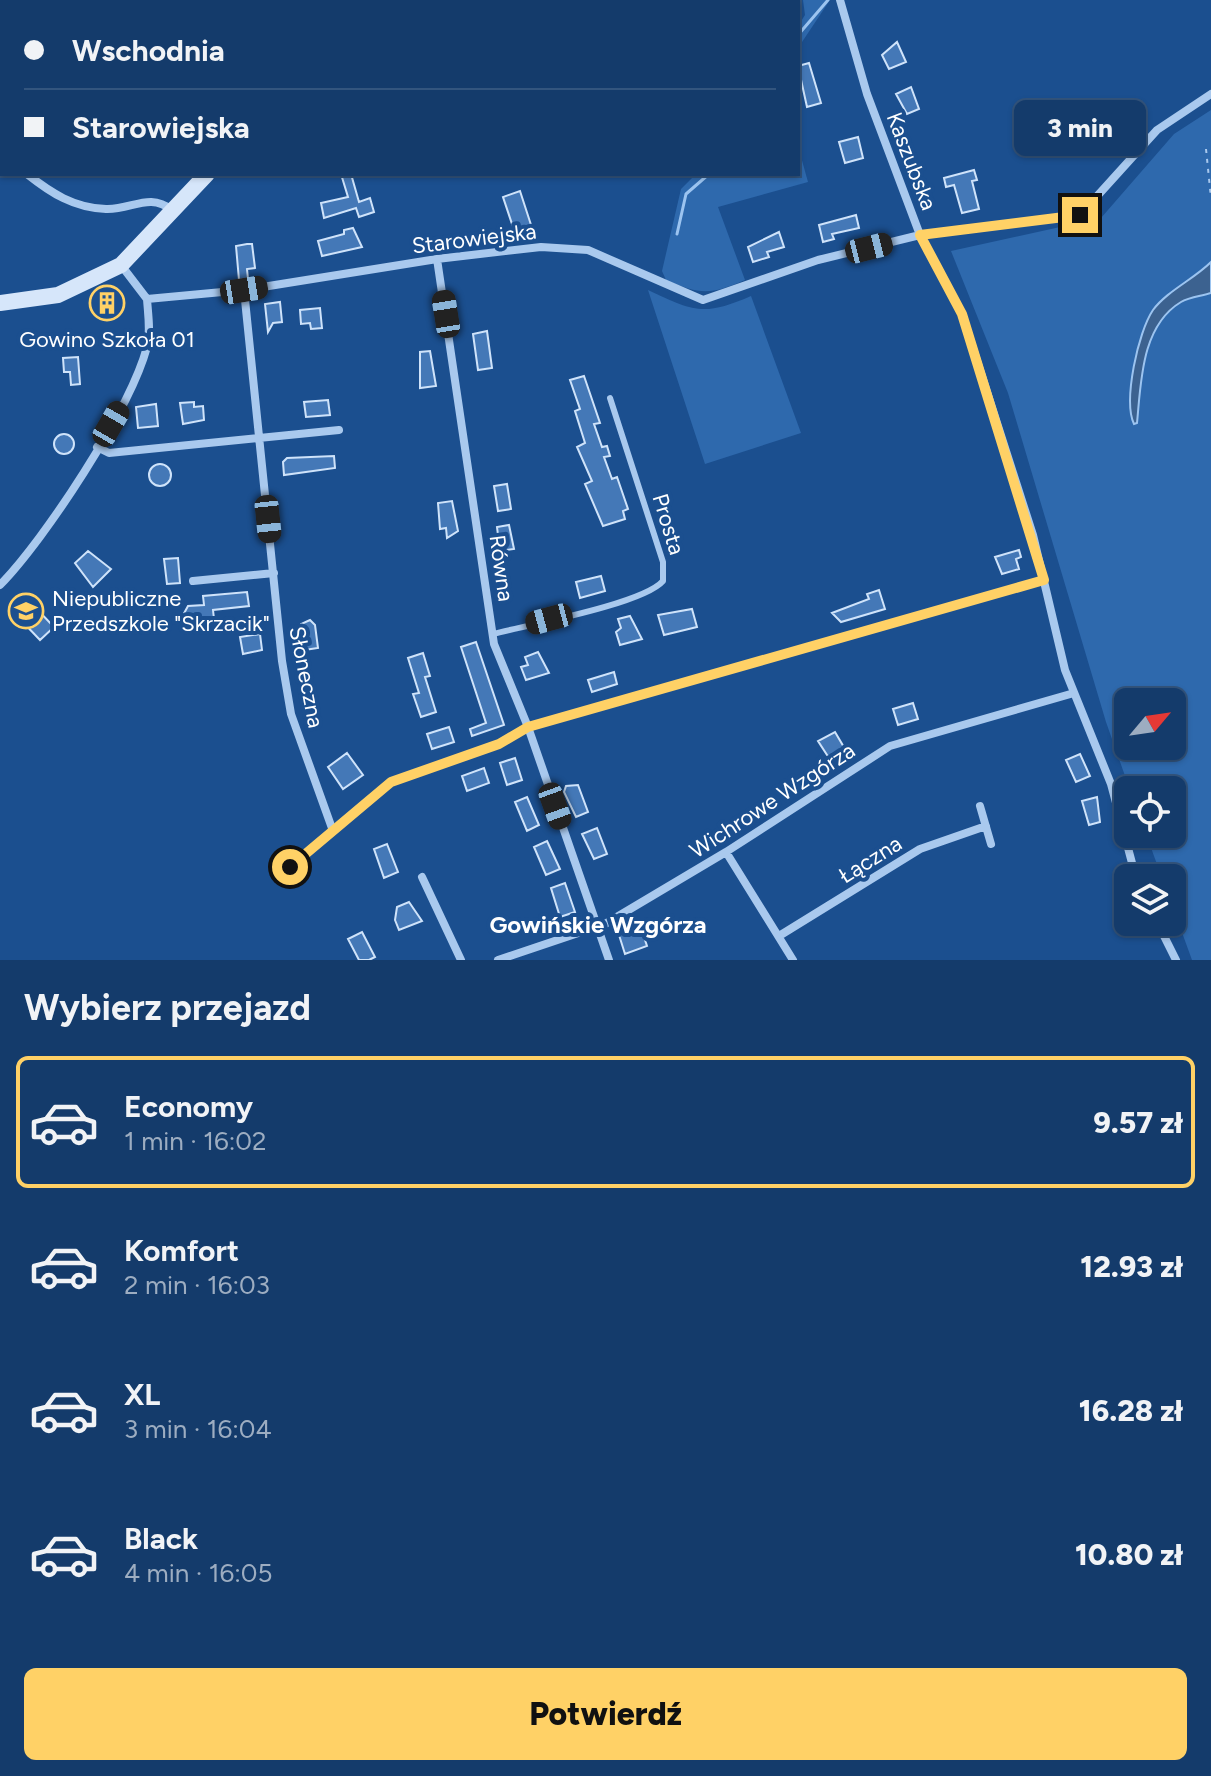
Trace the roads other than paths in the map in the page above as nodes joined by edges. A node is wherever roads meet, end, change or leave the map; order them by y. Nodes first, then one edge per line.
1 (840, 0) edge
2 (1211, 94) edge
3 (29, 176) edge
4 (205, 176) edge
5 (173, 210) junction
6 (920, 235) junction
7 (437, 259) junction
8 (121, 265) junction
9 (244, 290) junction
10 (147, 299) junction
11 (0, 303) edge
12 (610, 398) dead end
13 (339, 430) dead end
14 (260, 436) junction
15 (97, 447) junction
16 (274, 573) junction
17 (1044, 580) junction
18 (193, 581) dead end
19 (0, 585) edge
20 (493, 634) junction
21 (1074, 693) junction
22 (528, 727) junction
23 (980, 806) dead end
24 (986, 826) junction
25 (333, 831) junction
26 (991, 844) dead end
27 (726, 852) junction
28 (1132, 864) edge
29 (290, 867) dead end
30 (422, 877) dead end
31 (597, 926) junction
32 (779, 936) junction
33 (1164, 936) edge
34 (461, 960) edge
35 (498, 960) edge
36 (609, 960) edge
37 (793, 960) edge
38 (1176, 960) edge

1 - 6 street, Kaszubska
2 - 6 street, Starowiejska
3 - 5 street
4 - 5 street
5 - 8 street
6 - 7 street, Starowiejska
6 - 17 street, Kaszubska
7 - 9 street, Starowiejska
7 - 20 street, Równa
8 - 10 street
8 - 11 street
9 - 10 street, Starowiejska
9 - 14 street, Słoneczna
10 - 15 street
12 - 20 lane, Prosta
13 - 14 street
14 - 15 street
14 - 16 street, Słoneczna
15 - 19 street
16 - 18 street
16 - 25 street, Słoneczna
17 - 21 street, Kaszubska
17 - 22 street
20 - 22 street, Równa
21 - 27 street, Wichrowe Wzgórza
21 - 28 street, Kaszubska
22 - 25 street
22 - 31 street, Równa
23 - 24 street
24 - 26 street
24 - 32 street, Łączna
25 - 29 street
27 - 31 street, Wichrowe Wzgórza
27 - 32 street
30 - 34 street
31 - 35 street, Wichrowe Wzgórza
31 - 36 street, Równa
32 - 37 street
33 - 38 street

